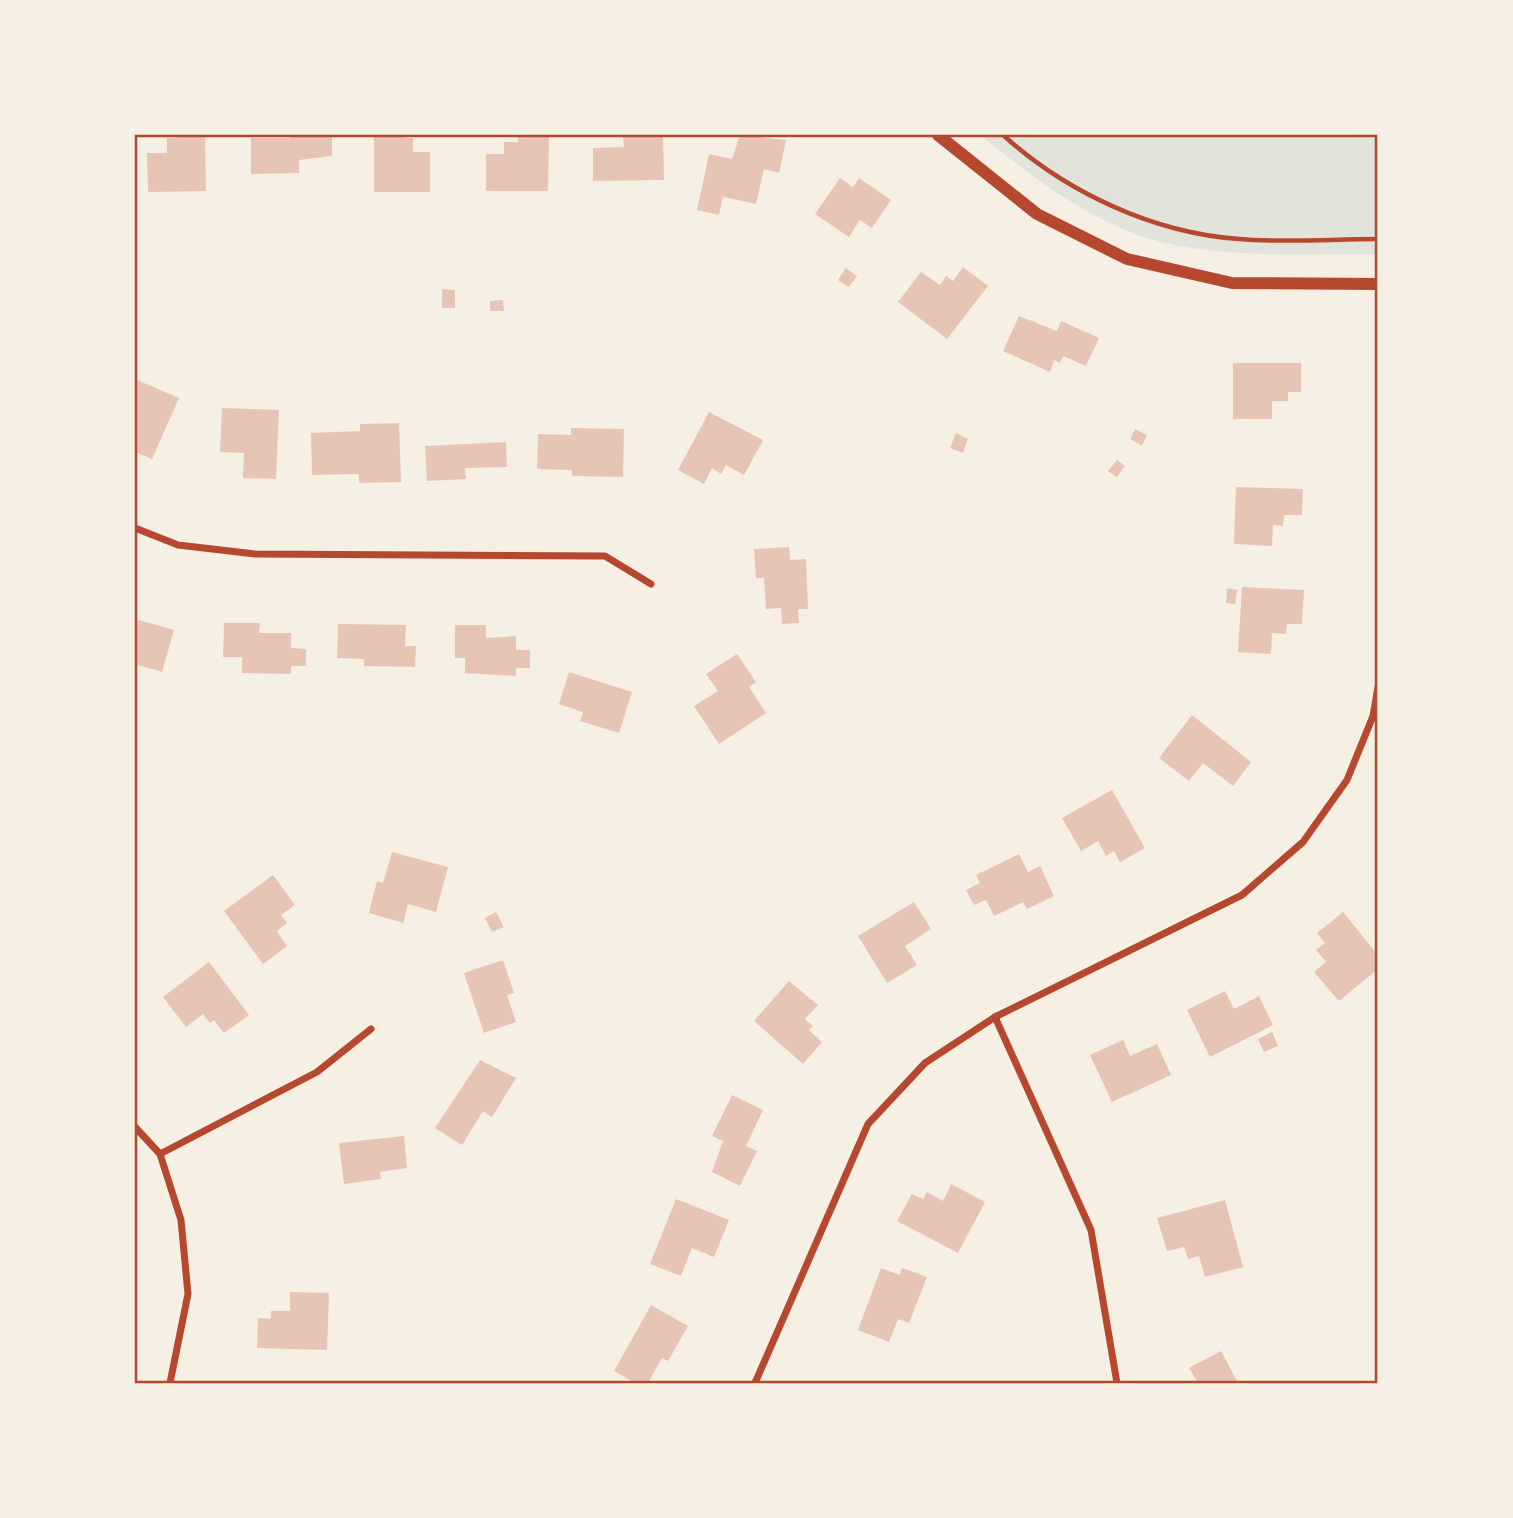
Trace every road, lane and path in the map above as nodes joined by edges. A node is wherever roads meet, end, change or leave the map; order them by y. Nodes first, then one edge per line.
1 (937, 135) edge
2 (1003, 135) edge
3 (1378, 239) edge
4 (1378, 284) edge
5 (135, 528) edge
6 (651, 584) dead end
7 (1378, 687) edge
8 (995, 1017) junction
9 (372, 1029) dead end
10 (135, 1127) edge
11 (160, 1154) junction
12 (170, 1383) edge
13 (755, 1383) edge
14 (1117, 1383) edge

1 - 4 street
2 - 3 path
5 - 6 street
7 - 8 street
8 - 13 street
8 - 14 street
9 - 11 street
10 - 11 street
11 - 12 street

